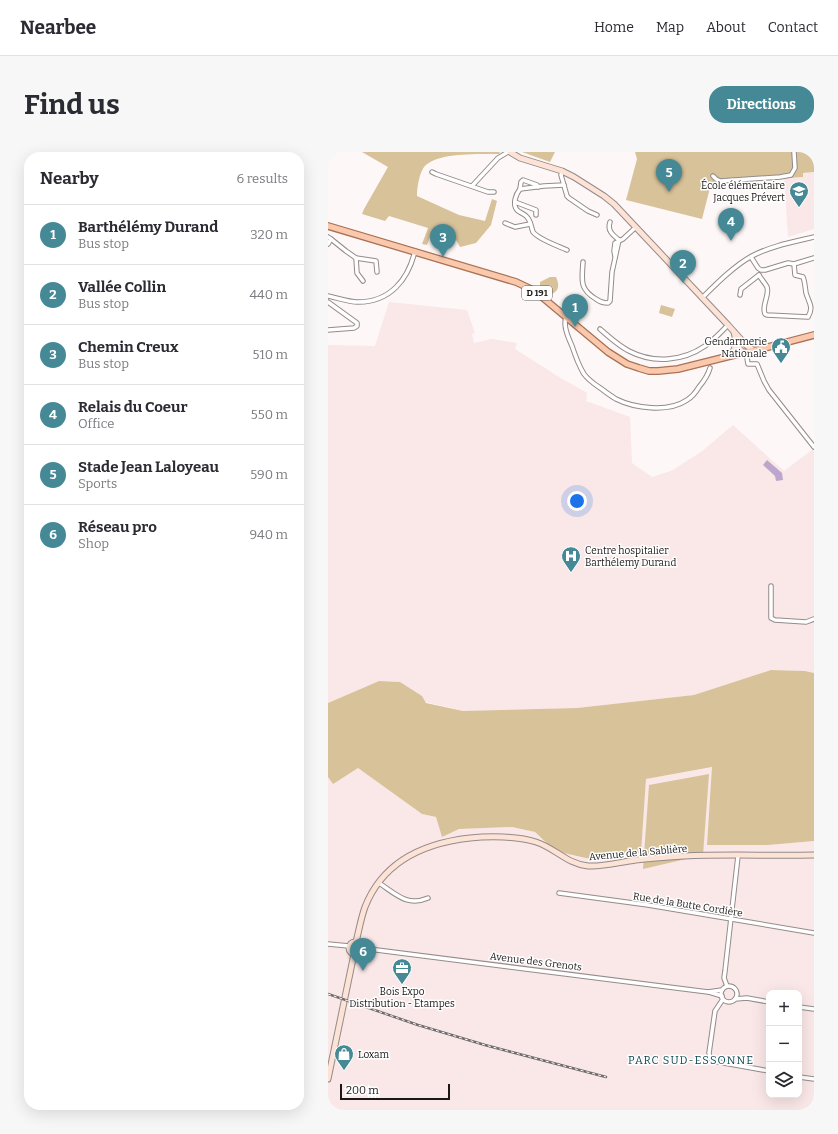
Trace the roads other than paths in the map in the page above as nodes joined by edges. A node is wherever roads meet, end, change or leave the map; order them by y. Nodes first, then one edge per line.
1 (513, 152) edge
2 (794, 152) edge
3 (562, 171) junction
4 (432, 172) dead end
5 (713, 176) dead end
6 (564, 185) junction
7 (472, 186) junction
8 (538, 186) junction
9 (520, 189) junction
10 (494, 192) dead end
11 (514, 202) junction
12 (536, 215) dead end
13 (597, 215) dead end
14 (610, 222) dead end
15 (505, 223) dead end
16 (530, 224) junction
17 (328, 226) edge
18 (636, 227) junction
19 (814, 237) edge
20 (329, 238) edge
21 (619, 240) junction
22 (328, 244) edge
23 (567, 250) dead end
24 (415, 251) junction
25 (751, 257) junction
26 (356, 258) junction
27 (814, 258) edge
28 (583, 262) dead end
29 (794, 264) junction
30 (761, 270) junction
31 (377, 272) dead end
32 (759, 275) junction
33 (363, 281) dead end
34 (740, 295) dead end
35 (328, 296) edge
36 (702, 298) junction
37 (328, 302) edge
38 (566, 317) junction
39 (728, 325) junction
40 (600, 329) dead end
41 (328, 330) edge
42 (734, 332) junction
43 (814, 335) edge
44 (736, 343) junction
45 (746, 345) junction
46 (754, 351) junction
47 (745, 353) junction
48 (730, 356) junction
49 (710, 368) dead end
50 (814, 447) edge
51 (771, 586) dead end
52 (814, 618) edge
53 (814, 855) edge
54 (738, 856) junction
55 (379, 883) junction
56 (559, 893) dead end
57 (428, 898) dead end
58 (731, 918) junction
59 (814, 933) edge
60 (356, 942) junction
61 (328, 944) edge
62 (349, 946) junction
63 (361, 948) junction
64 (354, 954) junction
65 (727, 986) junction
66 (722, 990) junction
67 (708, 992) junction
68 (737, 992) junction
69 (722, 998) junction
70 (747, 998) junction
71 (735, 999) junction
72 (766, 1001) edge
73 (728, 1002) junction
74 (720, 1005) junction
75 (802, 1007) edge
76 (814, 1009) edge
77 (766, 1070) edge
78 (802, 1077) edge
79 (328, 1079) edge
80 (814, 1079) edge

1 - 3 main road
1 - 7 street
2 - 5 street
3 - 6 street
3 - 18 main road
4 - 7 street
6 - 8 street
6 - 13 street
7 - 10 street
8 - 9 street
8 - 9 street
9 - 11 street
11 - 12 street
11 - 16 street
14 - 21 street
15 - 16 street
16 - 23 street
17 - 24 main road, D 191
18 - 21 street
18 - 36 main road
19 - 25 street
20 - 22 street
20 - 26 street
21 - 28 street
24 - 35 street
24 - 38 main road, D 191
25 - 30 street
25 - 36 street
26 - 31 street
26 - 33 street
27 - 29 street
29 - 30 street
29 - 32 street
30 - 32 street
32 - 34 street
36 - 39 main road
37 - 41 street
38 - 48 main road, D 191
38 - 49 street
39 - 40 street
39 - 42 main road
42 - 44 main road
42 - 45 main road
43 - 46 main road, D 191
44 - 47 main road
44 - 48 main road
45 - 46 main road
45 - 47 main road
46 - 47 main road, D 191
47 - 48 main road, D 191
47 - 50 street
51 - 52 street
53 - 54 main road, Avenue de la Sablière
54 - 55 main road, Avenue de la Sablière
54 - 58 street
55 - 57 street
55 - 60 main road, Avenue de la Sablière
56 - 58 street, Rue de la Butte Cordière
58 - 59 street, Rue de la Butte Cordière
58 - 65 street
60 - 62 main road
60 - 63 main road
61 - 62 street
62 - 64 main road
63 - 64 main road
63 - 67 street, Avenue des Grenots
64 - 79 main road
65 - 66 street
65 - 68 street
66 - 67 street, Avenue des Grenots
66 - 69 street
67 - 69 street, Avenue des Grenots
68 - 70 street
68 - 71 street
69 - 73 street
69 - 74 street
70 - 71 street
70 - 72 street
71 - 73 street
73 - 74 street
74 - 77 street
75 - 76 street
78 - 80 street

